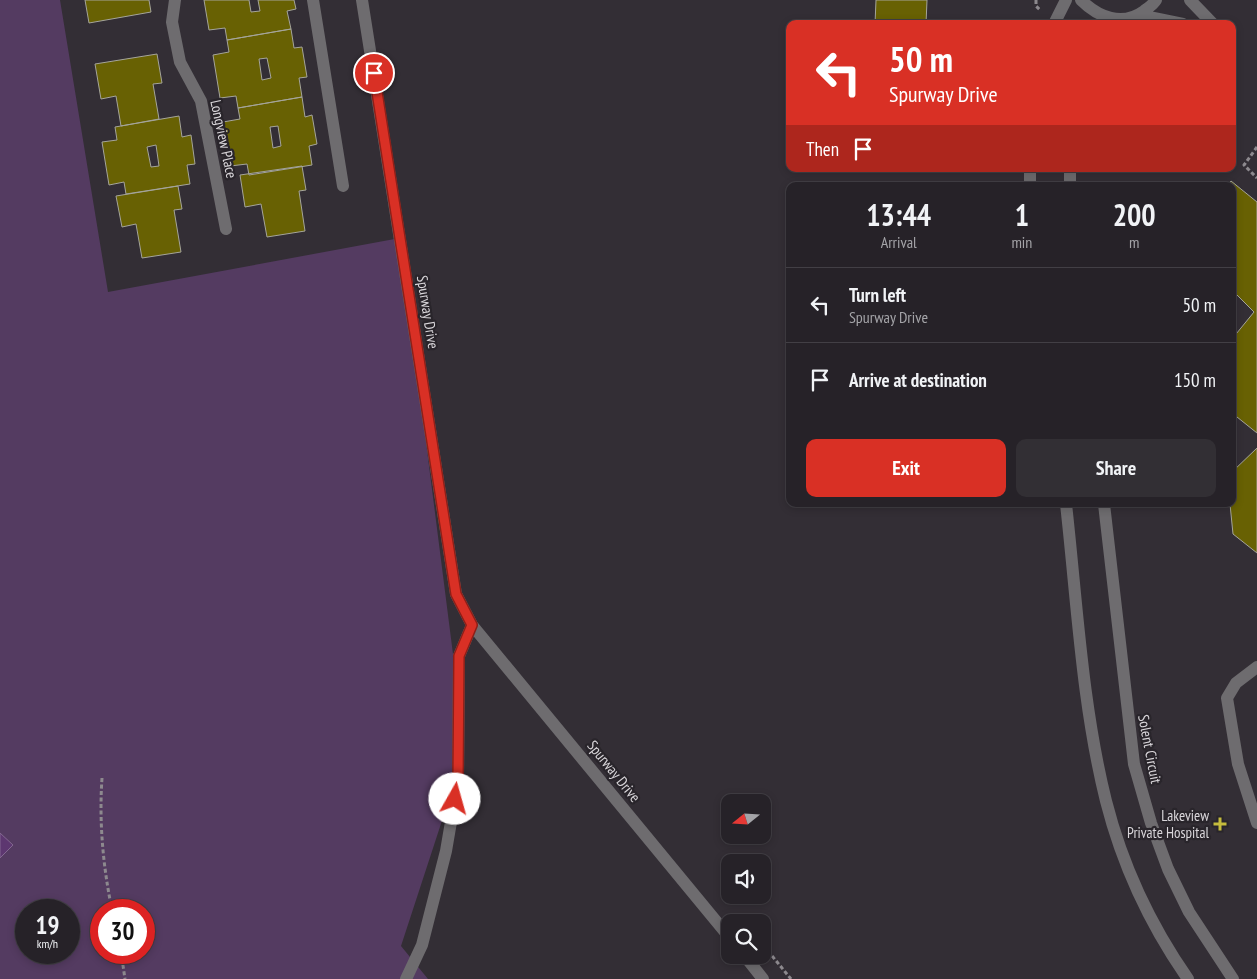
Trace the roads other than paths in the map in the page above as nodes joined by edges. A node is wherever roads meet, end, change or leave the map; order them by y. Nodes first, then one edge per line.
1 (174, 0) edge
2 (313, 0) edge
3 (362, 0) edge
4 (1066, 0) edge
5 (1081, 0) edge
6 (1156, 0) edge
7 (1190, 0) edge
8 (1139, 15) junction
9 (1056, 20) edge
10 (1119, 20) edge
11 (1126, 20) edge
12 (1163, 20) edge
13 (1209, 20) edge
14 (343, 186) dead end
15 (226, 229) dead end
16 (1066, 507) edge
17 (1104, 507) edge
18 (472, 625) junction
19 (1257, 667) edge
20 (1257, 823) edge
21 (721, 927) edge
22 (752, 964) edge
23 (406, 979) edge
24 (764, 979) edge
25 (1188, 979) edge
26 (1233, 979) edge

1 - 15 street, Longview Place
2 - 14 street
3 - 18 street, Spurway Drive
4 - 9 street
5 - 10 street
6 - 8 street
7 - 13 street
8 - 11 street
8 - 12 street
16 - 25 street
17 - 26 street, Solent Circuit
18 - 21 street, Spurway Drive
18 - 23 street
19 - 20 street
22 - 24 street

